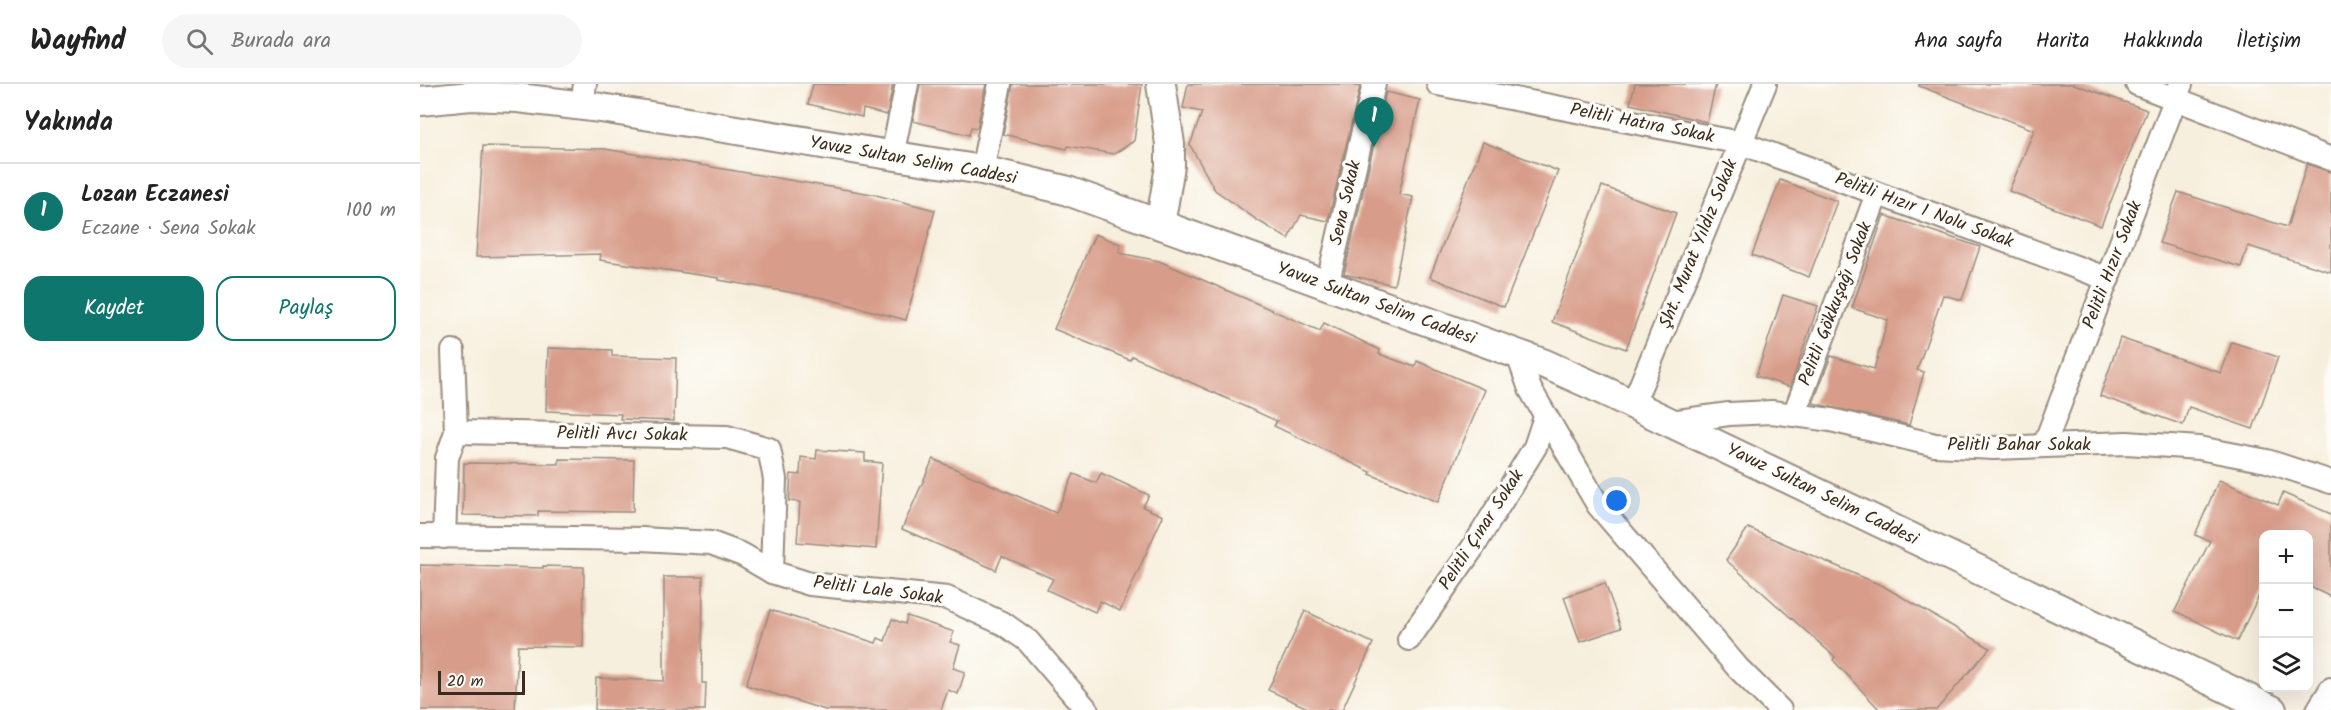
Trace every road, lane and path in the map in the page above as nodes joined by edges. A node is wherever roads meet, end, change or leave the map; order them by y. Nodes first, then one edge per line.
1 (907, 84) edge
2 (1000, 84) edge
3 (1161, 84) edge
4 (1374, 84) edge
5 (1438, 84) edge
6 (1765, 84) edge
7 (2137, 84) edge
8 (1487, 89) edge
9 (2178, 92) edge
10 (583, 95) edge
11 (420, 101) edge
12 (1741, 143) junction
13 (892, 156) junction
14 (2331, 159) edge
15 (982, 170) junction
16 (1877, 194) junction
17 (1160, 225) junction
18 (2108, 279) junction
19 (1327, 286) junction
20 (453, 351) dead end
21 (1518, 355) junction
22 (1633, 405) junction
23 (1794, 415) junction
24 (1545, 417) junction
25 (1671, 422) junction
26 (456, 432) junction
27 (2044, 446) junction
28 (2331, 482) edge
29 (420, 536) edge
30 (444, 537) junction
31 (772, 572) junction
32 (1409, 639) dead end
33 (2331, 689) edge
34 (1087, 710) edge
35 (1780, 710) edge
36 (2272, 710) edge
37 (2318, 710) edge

1 - 13 street
2 - 15 street
3 - 17 street
4 - 19 street, Sena Sokak
5 - 8 street, Pelitli Hatıra Sokak
6 - 12 street, Şht. Murat Yıldız Sokak
7 - 9 street
8 - 12 street, Pelitli Hatıra Sokak
9 - 14 street
9 - 18 street, Pelitli Hızır Sokak
10 - 11 street, Yavuz Sultan Selim Caddesi
10 - 13 street, Yavuz Sultan Selim Caddesi
12 - 16 street, Pelitli Hızır 1 Nolu Sokak
12 - 22 street, Şht. Murat Yıldız Sokak
13 - 15 street, Yavuz Sultan Selim Caddesi
15 - 17 street, Yavuz Sultan Selim Caddesi
16 - 18 street, Pelitli Hızır 1 Nolu Sokak
16 - 23 street, Pelitli Gökkuşağı Sokak
17 - 19 street, Yavuz Sultan Selim Caddesi
18 - 27 street, Pelitli Hızır Sokak
19 - 21 street, Yavuz Sultan Selim Caddesi
20 - 26 street
21 - 22 street, Yavuz Sultan Selim Caddesi
21 - 24 street
22 - 25 street, Yavuz Sultan Selim Caddesi
23 - 25 street, Pelitli Bahar Sokak
23 - 27 street, Pelitli Bahar Sokak
24 - 32 street, Pelitli Çınar Sokak
24 - 35 street
25 - 36 street, Yavuz Sultan Selim Caddesi
26 - 30 street
26 - 31 street, Pelitli Avcı Sokak
27 - 28 street, Pelitli Bahar Sokak
29 - 30 street, Pelitli Lale Sokak
30 - 31 street, Pelitli Lale Sokak
31 - 34 street, Pelitli Lale Sokak
33 - 37 street

